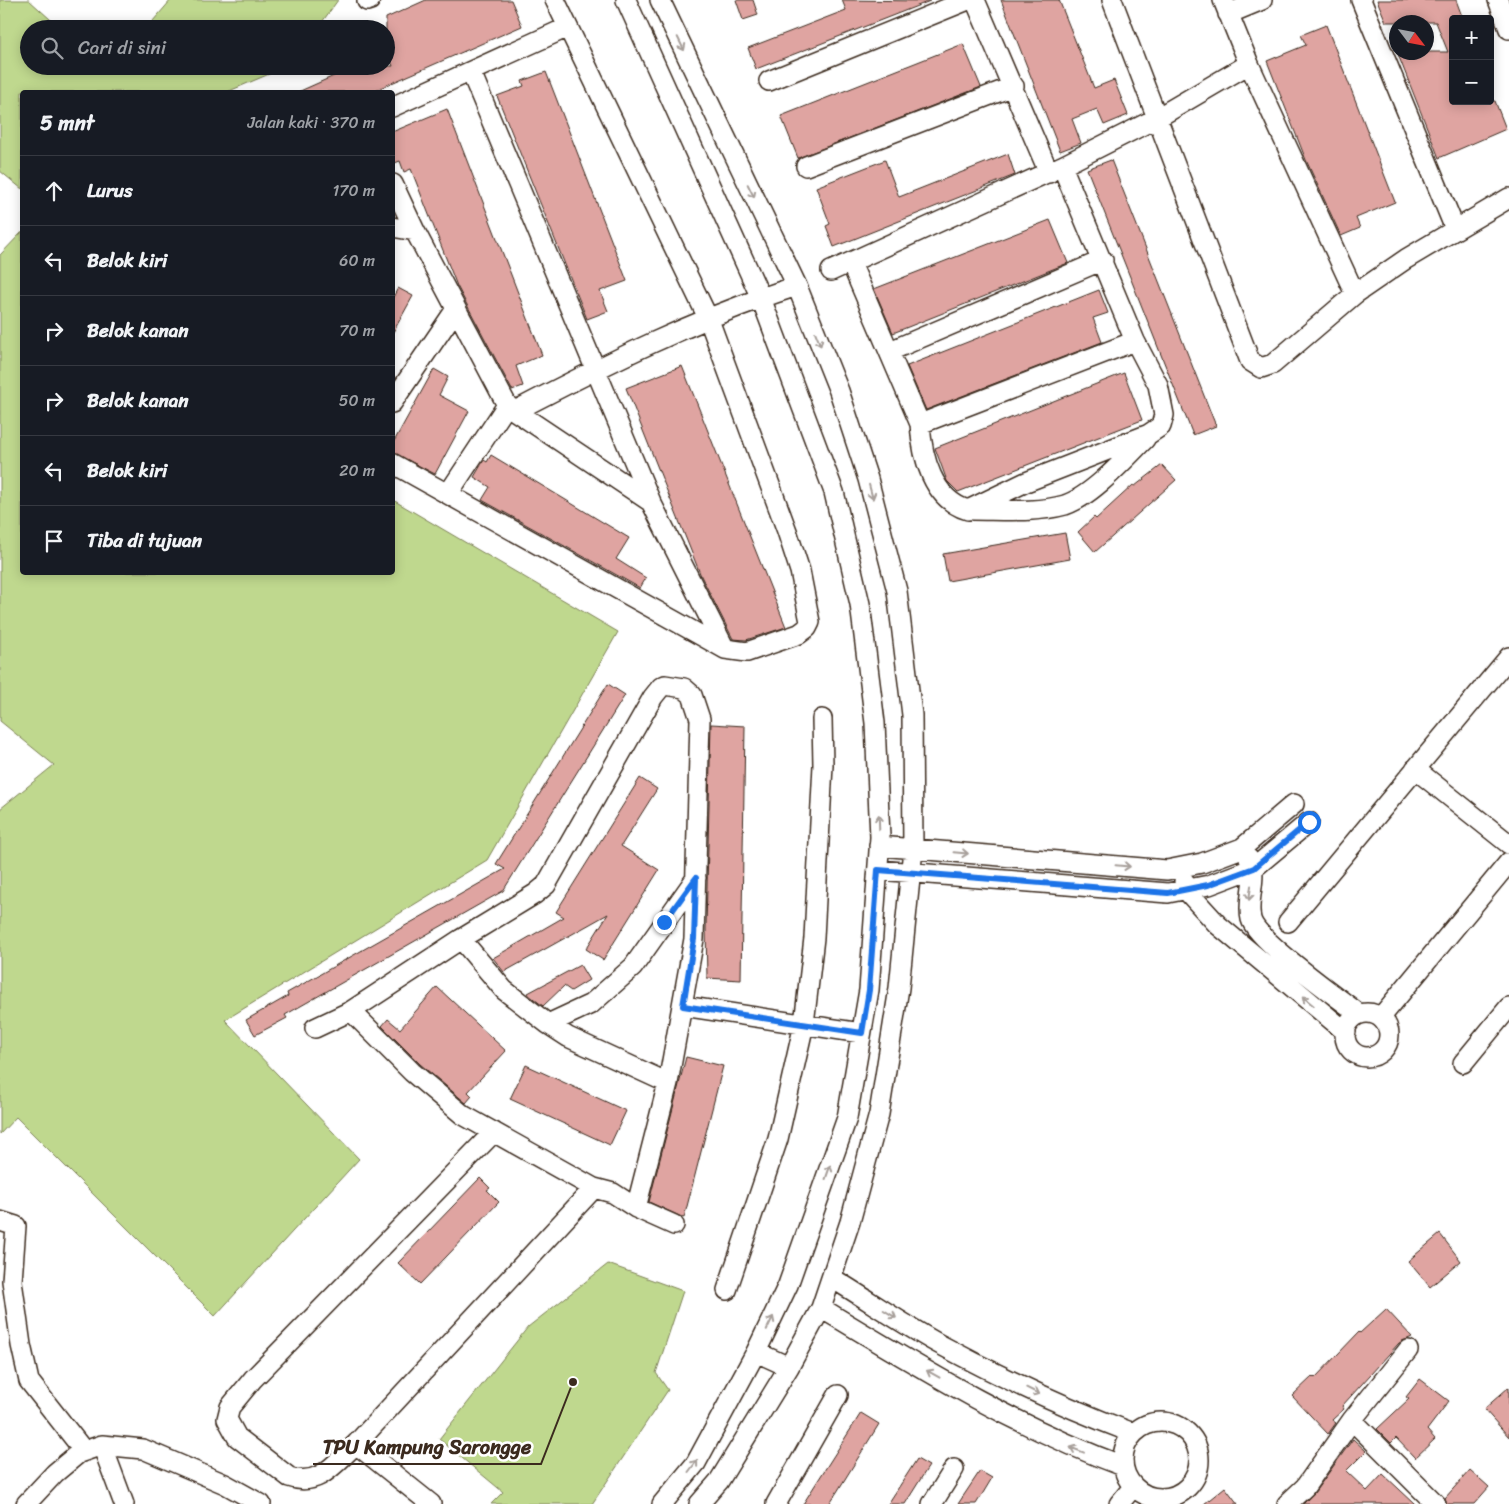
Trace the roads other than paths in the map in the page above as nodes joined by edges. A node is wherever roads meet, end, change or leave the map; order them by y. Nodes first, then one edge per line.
1 (555, 0) edge
2 (626, 0) edge
3 (660, 0) edge
4 (968, 0) edge
5 (975, 0) edge
6 (1112, 0) edge
7 (1262, 0) edge
8 (1361, 0) edge
9 (1498, 0) edge
10 (1226, 7) edge
11 (568, 27) junction
12 (1509, 29) edge
13 (1249, 64) junction
14 (471, 72) junction
15 (769, 81) dead end
16 (1014, 86) junction
17 (395, 106) edge
18 (1158, 118) junction
19 (806, 166) dead end
20 (1056, 169) junction
21 (395, 188) edge
22 (1509, 198) edge
23 (395, 228) edge
24 (1456, 229) junction
25 (415, 232) junction
26 (1103, 260) junction
27 (851, 264) junction
28 (831, 272) dead end
29 (797, 286) junction
30 (1356, 294) junction
31 (760, 298) junction
32 (456, 309) junction
33 (709, 320) junction
34 (1135, 341) junction
35 (890, 351) junction
36 (594, 370) junction
37 (395, 398) edge
38 (511, 408) junction
39 (920, 424) junction
40 (1149, 434) junction
41 (395, 466) edge
42 (448, 494) junction
43 (650, 502) junction
44 (968, 510) junction
45 (725, 649) junction
46 (1509, 657) edge
47 (822, 719) dead end
48 (1415, 769) junction
49 (1294, 804) dead end
50 (1309, 822) dead end
51 (1509, 844) edge
52 (879, 846) junction
53 (1242, 848) junction
54 (912, 849) junction
55 (1509, 862) edge
56 (1182, 867) junction
57 (1254, 868) junction
58 (878, 870) junction
59 (910, 872) junction
60 (696, 878) junction
61 (1186, 890) junction
62 (1288, 922) dead end
63 (461, 939) junction
64 (683, 1006) junction
65 (1509, 1007) edge
66 (350, 1012) junction
67 (1359, 1014) junction
68 (1381, 1017) junction
69 (548, 1024) junction
70 (804, 1024) junction
71 (315, 1028) dead end
72 (1346, 1032) junction
73 (862, 1033) junction
74 (1463, 1063) dead end
75 (668, 1083) junction
76 (494, 1132) junction
77 (594, 1188) junction
78 (636, 1208) junction
79 (0, 1221) edge
80 (674, 1224) dead end
81 (832, 1278) junction
82 (727, 1290) dead end
83 (821, 1308) junction
84 (1408, 1350) dead end
85 (756, 1352) junction
86 (972, 1361) junction
87 (789, 1367) junction
88 (957, 1387) junction
89 (838, 1395) dead end
90 (1352, 1420) junction
91 (1133, 1433) junction
92 (356, 1444) junction
93 (93, 1448) junction
94 (1123, 1466) junction
95 (954, 1469) dead end
96 (1133, 1487) junction
97 (26, 1504) edge
98 (124, 1504) edge
99 (261, 1504) edge
100 (431, 1504) edge
101 (662, 1504) edge
102 (699, 1504) edge
103 (776, 1504) edge
104 (932, 1504) edge
105 (1119, 1504) edge
106 (1287, 1504) edge
107 (1436, 1504) edge

1 - 11 street
2 - 31 street
3 -> 29 street
4 - 15 street
5 - 16 street
6 - 18 street
7 - 10 street
8 - 24 street
9 - 12 street
10 - 13 street
11 - 14 street
11 - 33 street
13 - 18 street
13 - 30 street
14 - 17 street
14 - 36 street
16 - 19 street
16 - 20 street
18 - 20 street
18 - 30 street
20 - 26 street
20 - 27 street
21 - 25 street
22 - 24 street
23 - 25 street
24 - 30 street
25 - 32 street
26 - 34 street
26 - 35 street
27 - 28 street
27 - 35 street
29 - 31 street
29 -> 54 street
31 - 33 street
52 -> 31 street
32 - 37 street
32 - 38 street
33 - 36 street
33 - 45 street
34 - 39 street
34 - 40 street
35 - 39 street
36 - 38 street
36 - 43 street
38 - 42 street
38 - 43 street
39 - 44 street
40 - 44 street
40 - 44 street
41 - 42 street
42 - 45 street
43 - 45 street
46 - 48 street
47 - 70 street
48 - 51 street
48 - 62 street
49 - 53 street
50 - 57 street
52 - 54 street
52 - 58 street
53 - 56 street
53 - 57 street
54 -> 56 street
54 - 59 street
55 - 68 street
56 - 61 street
57 - 61 street
57 -> 67 street
58 - 59 street
58 - 73 street
59 - 61 street
59 - 81 street
60 - 63 street
60 - 64 street
60 - 69 street
72 -> 61 street
63 - 66 street
63 - 69 street
64 - 70 street
64 - 75 street
65 - 74 street
66 - 71 street
66 - 76 street
67 - 68 street
67 - 72 street
68 - 72 street
69 - 75 street
70 - 73 street
70 - 82 street
85 -> 73 street
75 - 78 street
76 - 77 street
76 - 92 street
77 - 78 street
77 - 92 street
78 - 80 street
79 - 93 street
81 - 83 street
81 -> 86 street
83 - 87 street
88 -> 83 street
84 - 90 street
85 - 87 street
101 -> 85 street
86 - 88 street
86 -> 91 street
87 - 102 street
94 -> 88 street
89 - 103 street
90 - 106 street
90 - 107 street
91 - 94 street
91 - 96 street
92 - 100 street
93 - 97 street
93 - 98 street
93 - 99 street
94 - 96 street
95 - 104 street
96 - 105 street

